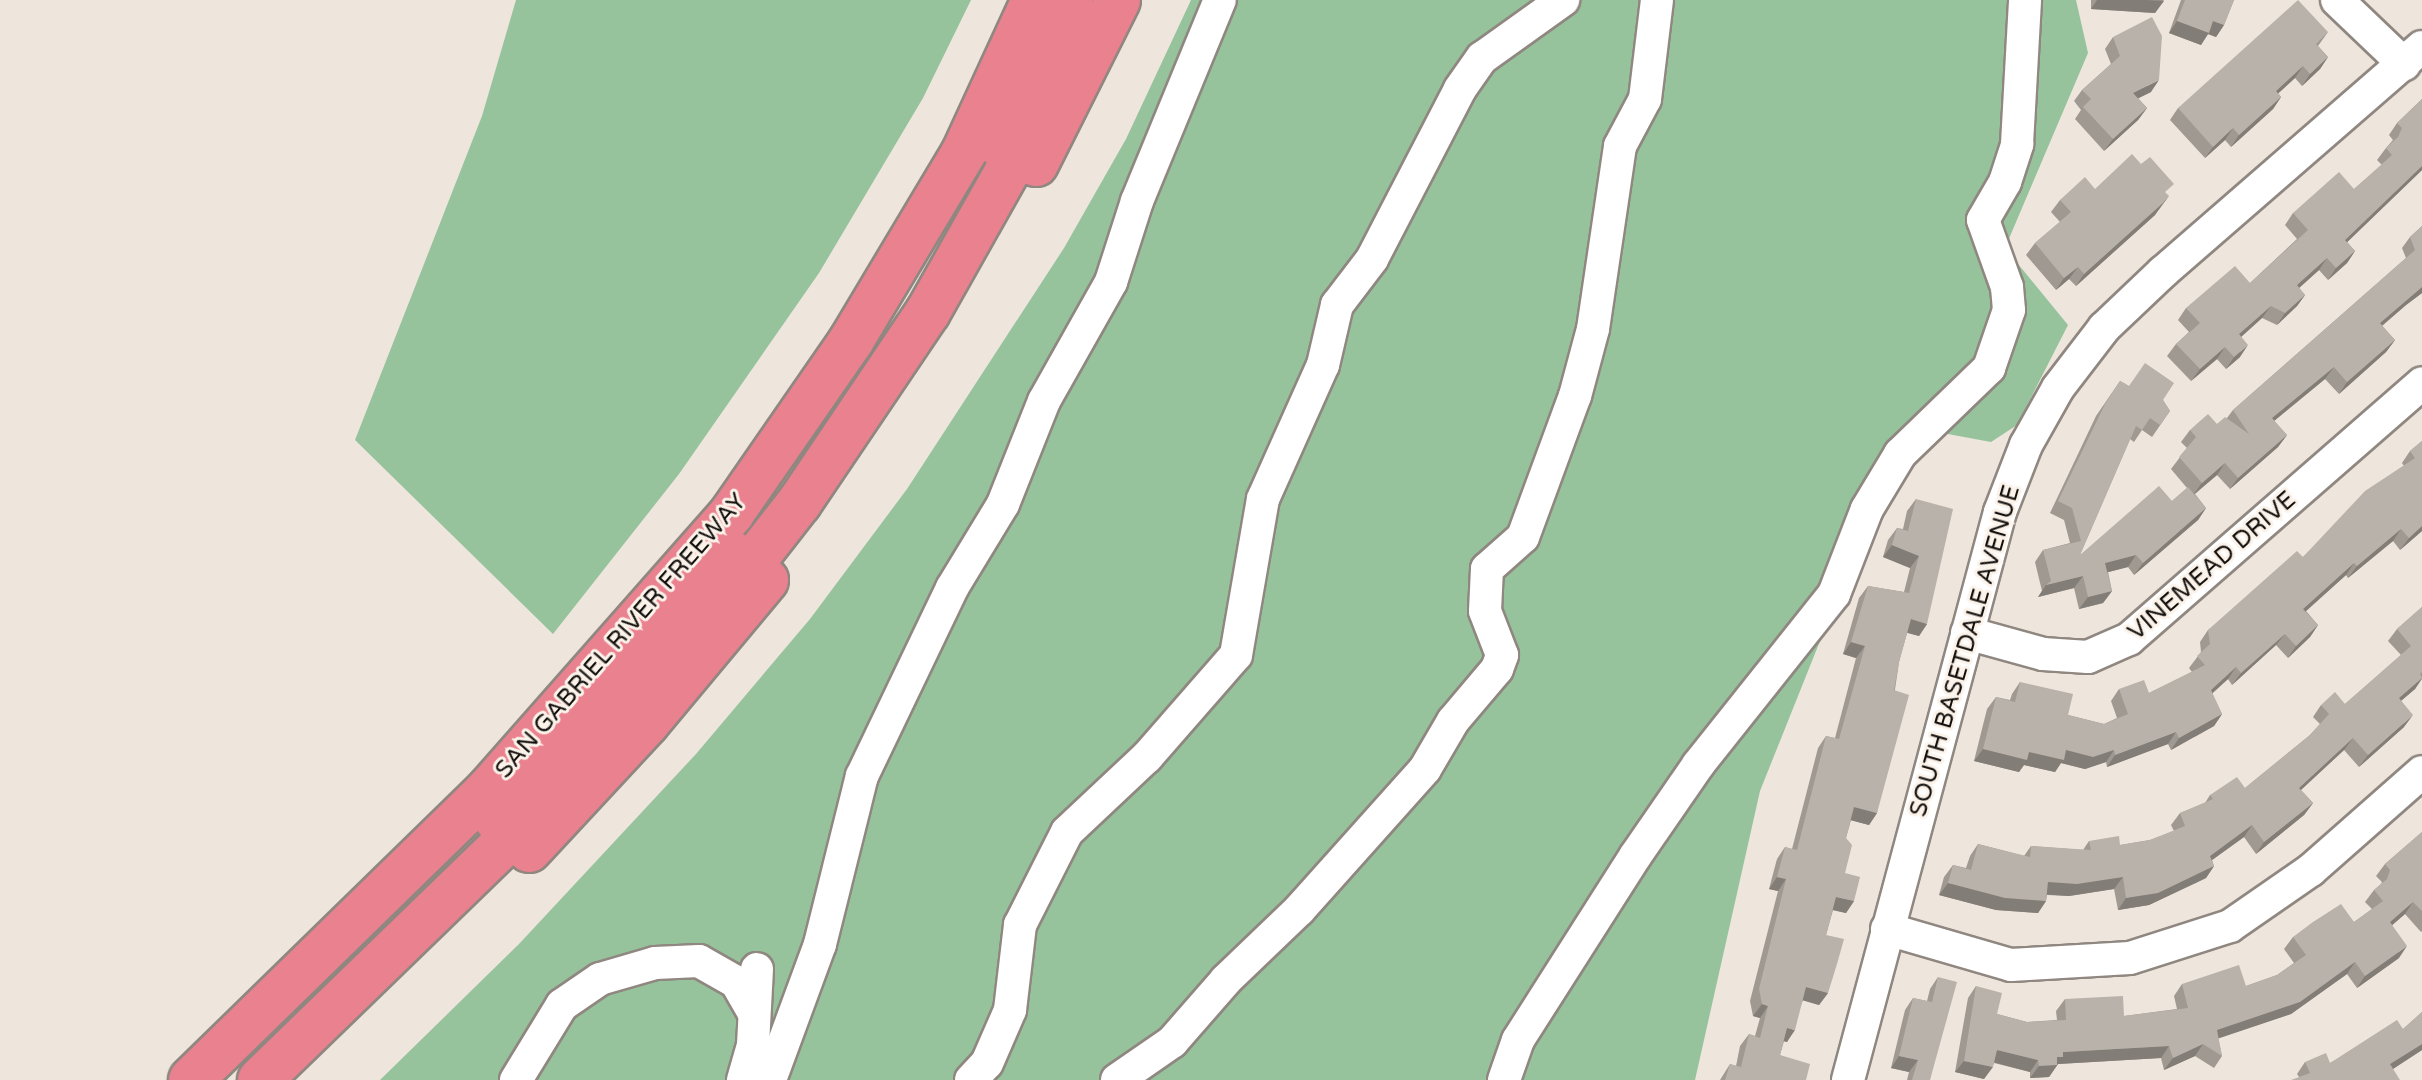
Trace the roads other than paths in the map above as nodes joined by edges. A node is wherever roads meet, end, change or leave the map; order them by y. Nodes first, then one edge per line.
1 (1034, 0) edge
2 (1071, 0) edge
3 (1094, 0) edge
4 (1118, 0) edge
5 (1220, 0) edge
6 (1563, 0) edge
7 (1657, 0) edge
8 (2025, 0) edge
9 (2337, 0) edge
10 (2413, 56) edge
11 (2422, 383) edge
12 (1967, 633) junction
13 (2422, 772) edge
14 (1887, 929) junction
15 (757, 969) dead end
16 (753, 1011) junction
17 (191, 1080) edge
18 (233, 1080) edge
19 (260, 1080) edge
20 (292, 1080) edge
21 (516, 1080) edge
22 (743, 1080) edge
23 (770, 1080) edge
24 (971, 1080) edge
25 (1117, 1080) edge
26 (1504, 1080) edge
27 (1848, 1080) edge

1 - 17 highway, SAN GABRIEL RIVER FREEWAY
2 - 18 highway
3 - 19 highway
4 - 20 highway
5 - 23 street
6 - 24 street
7 - 25 street
8 - 26 street
9 - 10 street
10 - 12 street, SOUTH BASETDALE AVENUE
11 - 12 street, VINEMEAD DRIVE
12 - 14 street, SOUTH BASETDALE AVENUE
13 - 14 street
14 - 27 street, SOUTH BASETDALE AVENUE
15 - 16 street
16 - 21 street
16 - 22 street

